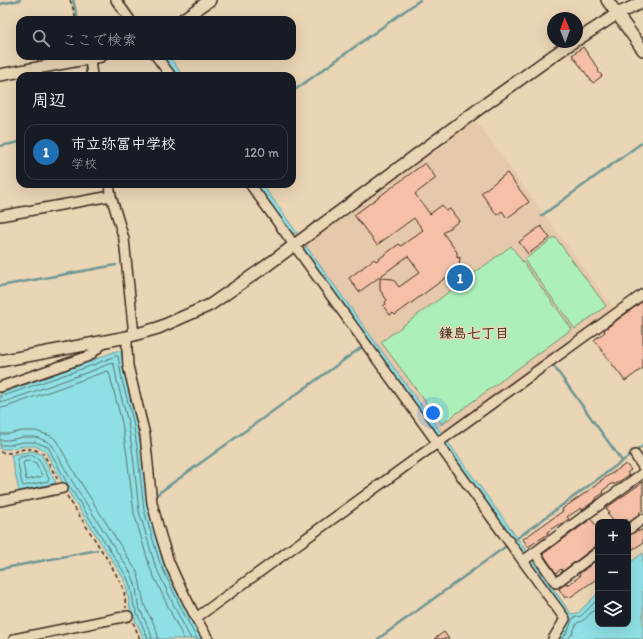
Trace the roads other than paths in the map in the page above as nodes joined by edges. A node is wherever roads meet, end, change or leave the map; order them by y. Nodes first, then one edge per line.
1 (116, 0) edge
2 (210, 0) edge
3 (607, 0) edge
4 (643, 2) edge
5 (617, 14) junction
6 (127, 16) edge
7 (188, 16) edge
8 (583, 36) edge
9 (564, 48) edge
10 (643, 50) edge
11 (79, 60) edge
12 (95, 60) edge
13 (159, 60) edge
14 (93, 72) edge
15 (167, 72) edge
16 (0, 75) edge
17 (110, 188) edge
18 (253, 188) edge
19 (112, 196) junction
20 (0, 216) edge
21 (295, 244) junction
22 (643, 294) edge
23 (131, 336) junction
24 (106, 341) junction
25 (0, 361) edge
26 (0, 387) edge
27 (437, 443) junction
28 (635, 455) dead end
29 (643, 467) edge
30 (643, 473) edge
31 (63, 488) road end
32 (0, 501) edge
33 (643, 519) edge
34 (631, 528) edge
35 (533, 554) junction
36 (595, 554) edge
37 (524, 561) junction
38 (128, 616) road end
39 (196, 618) junction
40 (14, 639) edge
41 (208, 639) edge
42 (553, 639) edge

1 - 6 street
2 - 7 street
3 - 5 street
4 - 5 street
5 - 8 street
5 - 10 street
9 - 21 street
11 - 16 street
12 - 14 street
13 - 15 street
17 - 19 street
18 - 21 street
19 - 20 street
19 - 23 street
21 - 23 street
21 - 27 street
22 - 27 street
23 - 24 street
23 - 39 street
24 - 25 street
24 - 26 street
27 - 37 street
27 - 39 street
28 - 29 street
30 - 35 street
31 - 32 street
33 - 34 street
35 - 36 street
35 - 37 street
37 - 42 street
38 - 40 street
39 - 41 street

